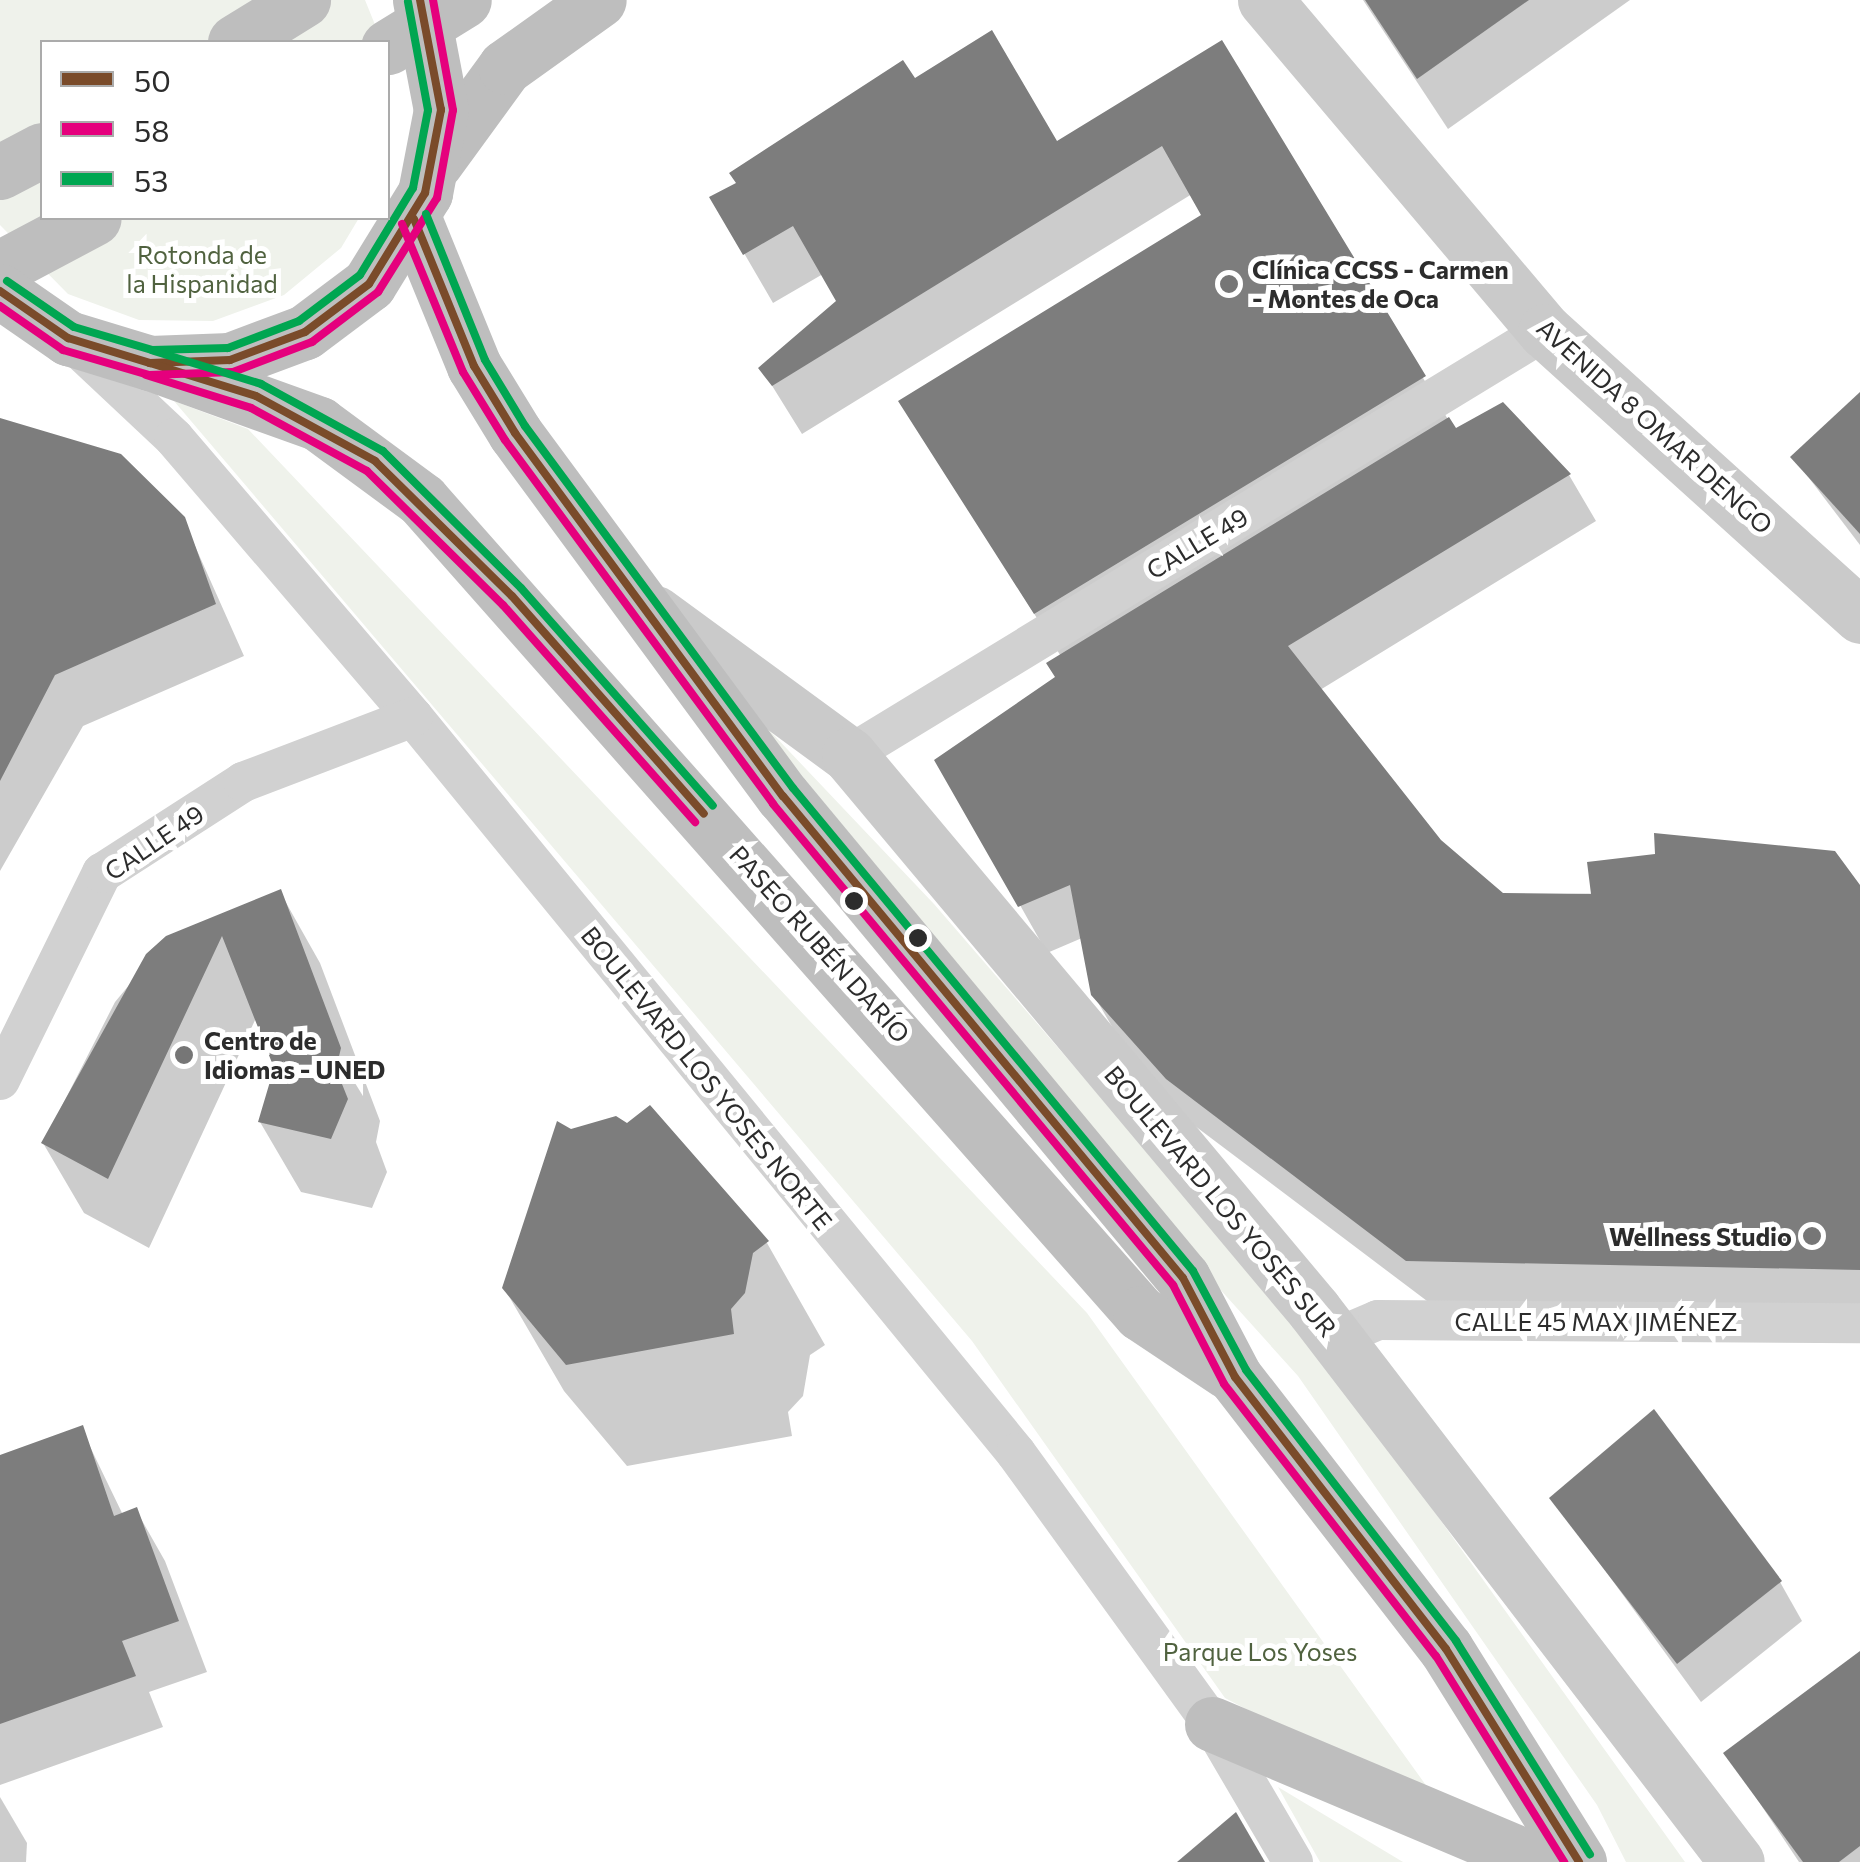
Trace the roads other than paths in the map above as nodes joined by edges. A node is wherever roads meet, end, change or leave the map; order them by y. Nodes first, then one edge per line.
1 (303, 0) edge
2 (420, 0) edge
3 (464, 0) edge
4 (599, 0) edge
5 (1265, 0) edge
6 (237, 40) edge
7 (390, 46) edge
8 (40, 151) edge
9 (434, 166) junction
10 (0, 172) edge
11 (414, 219) junction
12 (90, 220) edge
13 (0, 268) edge
14 (0, 291) edge
15 (1544, 331) junction
16 (61, 335) junction
17 (0, 346) edge
18 (150, 363) junction
19 (640, 602) junction
20 (1860, 616) edge
21 (414, 717) junction
22 (849, 755) junction
23 (0, 1080) edge
24 (1860, 1322) edge
25 (1336, 1338) junction
26 (1235, 1377) junction
27 (1212, 1724) junction
28 (1293, 1862) edge
29 (1539, 1862) edge
30 (1579, 1862) edge
31 (1738, 1862) edge

1 - 6 highway
2 - 9 highway
3 - 7 highway, bridge
4 - 9 highway
5 - 15 street, AVENIDA 8 OMAR DENGO
8 - 10 highway
9 - 11 highway
11 - 18 highway
11 - 19 highway, PASEO RUBÉN DARÍO
12 - 13 highway
14 - 16 highway
15 - 20 street, AVENIDA 8 OMAR DENGO
15 - 22 street, CALLE 49
16 - 17 highway
16 - 18 highway
16 - 21 street, BOULEVARD LOS YOSES NORTE
18 - 26 highway, PASEO RUBÉN DARÍO
19 - 22 street, BOULEVARD LOS YOSES SUR
19 - 26 highway, PASEO RUBÉN DARÍO
21 - 23 street, CALLE 49
21 - 27 street, BOULEVARD LOS YOSES NORTE
22 - 25 street, BOULEVARD LOS YOSES SUR
24 - 25 street, CALLE 45 MAX JIMÉNEZ
25 - 31 street, BOULEVARD LOS YOSES SUR
26 - 30 highway, PASEO RUBÉN DARÍO
27 - 28 street, BOULEVARD LOS YOSES NORTE
27 - 29 highway

